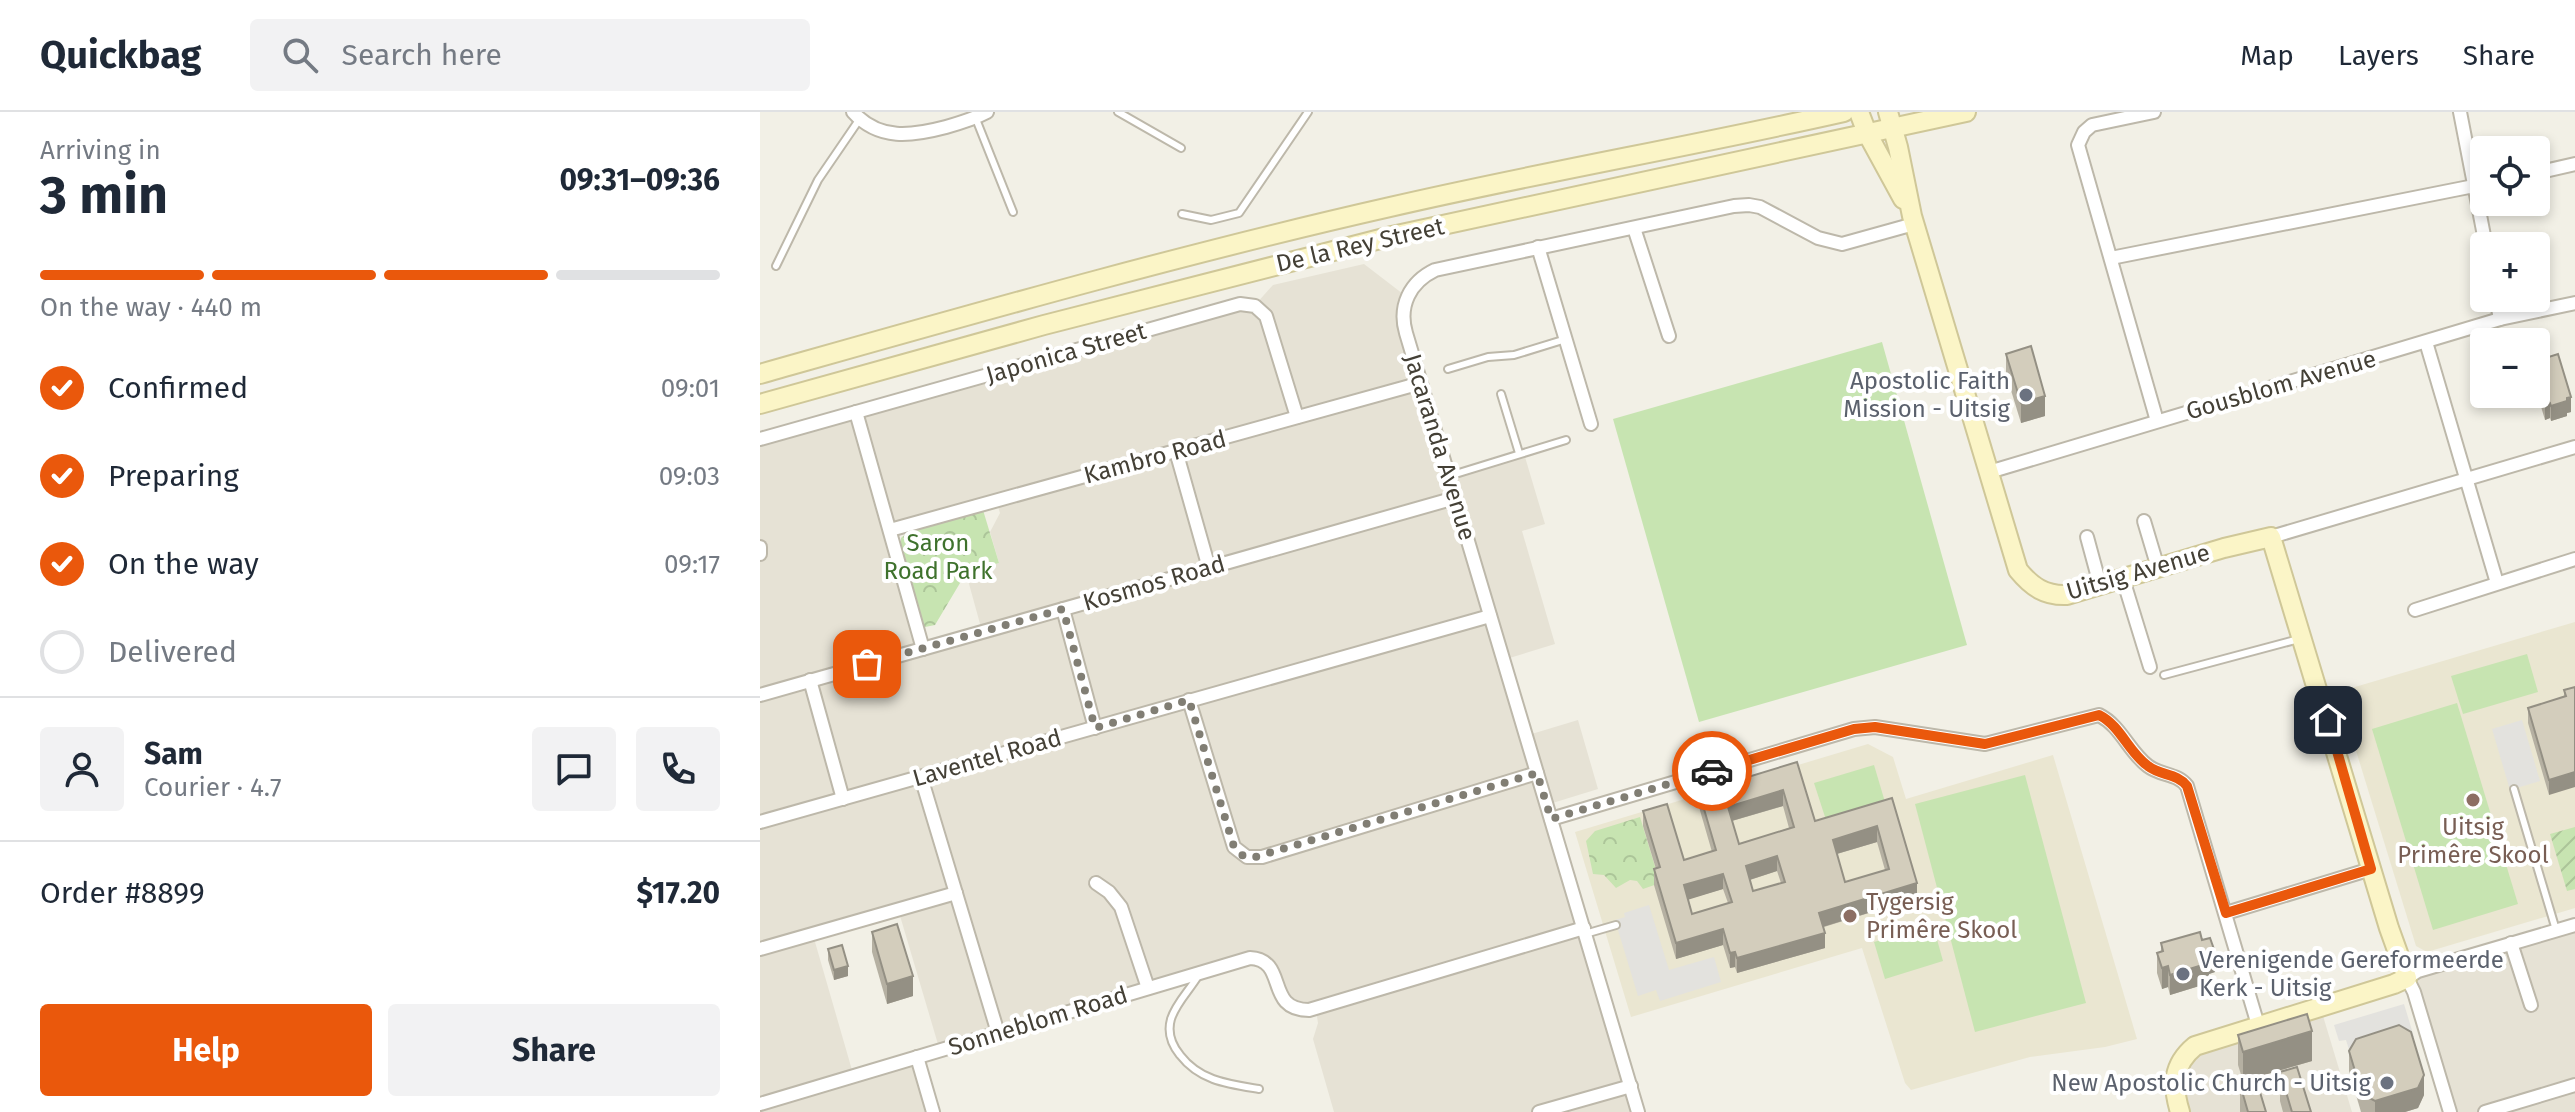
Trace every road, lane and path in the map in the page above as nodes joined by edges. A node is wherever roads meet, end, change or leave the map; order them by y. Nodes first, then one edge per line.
1 (1118, 112) edge
2 (1308, 112) edge
3 (1844, 112) edge
4 (1859, 112) edge
5 (1966, 112) edge
6 (2154, 112) edge
7 (2460, 112) edge
8 (981, 115) edge
9 (856, 116) edge
10 (1890, 120) edge
11 (1867, 133) junction
12 (1181, 148) dead end
13 (2470, 150) edge
14 (2575, 164) edge
15 (2550, 170) edge
16 (2470, 187) edge
17 (1013, 212) dead end
18 (1182, 214) dead end
19 (1913, 220) junction
20 (1634, 228) junction
21 (1538, 247) junction
22 (2111, 258) junction
23 (776, 266) dead end
24 (2575, 303) edge
25 (2499, 312) edge
26 (2500, 319) junction
27 (1669, 336) dead end
28 (1566, 339) junction
29 (2426, 342) junction
30 (1448, 369) dead end
31 (760, 374) edge
32 (1421, 383) junction
33 (1501, 394) dead end
34 (760, 404) edge
35 (856, 412) junction
36 (1297, 417) junction
37 (2157, 421) junction
38 (1591, 424) dead end
39 (760, 439) edge
40 (1566, 440) dead end
41 (2575, 447) edge
42 (1176, 451) junction
43 (1519, 453) junction
44 (1989, 472) junction
45 (1449, 476) junction
46 (2466, 480) junction
47 (1455, 498) junction
48 (2144, 521) dead end
49 (890, 530) junction
50 (2087, 537) dead end
51 (2271, 537) junction
52 (760, 547) edge
53 (760, 554) edge
54 (2575, 559) edge
55 (1209, 568) junction
56 (2158, 568) junction
57 (2123, 579) junction
58 (2497, 583) junction
59 (2100, 585) junction
60 (1063, 609) junction
61 (2415, 610) dead end
62 (1490, 616) junction
63 (2303, 639) junction
64 (923, 649) junction
65 (2150, 667) dead end
66 (2164, 675) dead end
67 (810, 680) junction
68 (760, 695) edge
69 (1189, 700) junction
70 (1095, 728) junction
71 (1537, 773) junction
72 (921, 777) junction
73 (2514, 789) dead end
74 (843, 799) junction
75 (1551, 819) junction
76 (760, 822) edge
77 (2371, 869) junction
78 (1096, 883) dead end
79 (956, 893) junction
80 (2226, 913) junction
81 (1616, 925) dead end
82 (2575, 925) edge
83 (2556, 930) junction
84 (1584, 931) junction
85 (2511, 943) junction
86 (760, 949) edge
87 (1199, 972) junction
88 (2407, 978) junction
89 (1148, 988) junction
90 (2531, 1005) dead end
91 (2258, 1025) junction
92 (998, 1033) junction
93 (917, 1057) junction
94 (2575, 1085) edge
95 (1631, 1086) junction
96 (1259, 1089) dead end
97 (760, 1104) edge
98 (2510, 1108) edge
99 (933, 1112) edge
100 (1539, 1112) edge
101 (1638, 1112) edge
102 (2180, 1112) edge
103 (2450, 1112) edge
104 (2485, 1112) edge

1 - 12 lane
2 - 18 lane
3 - 31 main road, De la Rey Street
4 - 11 main road, Uitsig Avenue
5 - 10 main road, De la Rey Street
6 - 22 street
7 - 13 street
8 - 9 street
8 - 17 lane
9 - 23 lane
10 - 11 main road, De la Rey Street
10 - 19 main road, Uitsig Avenue
11 - 19 main road, Uitsig Avenue
11 - 34 main road, De la Rey Street
14 - 15 street
16 - 22 street
19 - 20 street, Jacaranda Avenue
19 - 44 main road, Uitsig Avenue
20 - 21 street, Jacaranda Avenue
20 - 27 street
21 - 28 street
21 - 32 street, Jacaranda Avenue
22 - 37 street
24 - 26 street, Gousblom Avenue
25 - 26 street
26 - 29 street, Gousblom Avenue
28 - 30 lane
28 - 38 street
29 - 37 street, Gousblom Avenue
29 - 46 street
32 - 36 street, Kambro Road
32 - 45 street, Jacaranda Avenue
33 - 43 lane
35 - 36 street, Japonica Street
35 - 39 street, Japonica Street
35 - 49 street
36 - 42 street, Kambro Road
37 - 44 street, Gousblom Avenue
40 - 43 lane
41 - 46 street, Uitsig Avenue
42 - 49 street, Kambro Road
42 - 55 street
43 - 45 lane
44 - 59 main road, Uitsig Avenue
45 - 47 street, Jacaranda Avenue
46 - 51 street, Uitsig Avenue
46 - 58 street
47 - 55 street, Kosmos Road
47 - 62 street, Jacaranda Avenue
48 - 56 street
49 - 64 street
50 - 59 street
51 - 56 main road, Uitsig Avenue
51 - 63 main road
52 - 53 street
54 - 58 street
55 - 60 street, Kosmos Road
56 - 57 main road, Uitsig Avenue
57 - 59 main road, Uitsig Avenue
57 - 65 street
58 - 61 street
60 - 64 street, Kosmos Road
60 - 70 street
62 - 69 street, Laventel Road
62 - 71 street, Jacaranda Avenue
63 - 66 lane
63 - 77 main road
64 - 67 street, Kosmos Road
67 - 68 street, Kosmos Road
67 - 74 street
69 - 70 street, Laventel Road
69 - 71 street
70 - 72 street, Laventel Road
71 - 75 street, Jacaranda Avenue
72 - 74 street, Laventel Road
72 - 79 street
73 - 83 lane
74 - 76 street, Laventel Road
75 - 80 street
75 - 84 street, Jacaranda Avenue
77 - 80 street
77 - 88 main road
78 - 89 street
79 - 86 street
79 - 92 street
80 - 91 street
81 - 84 lane
82 - 83 street
83 - 85 street
84 - 87 street, Sonneblom Road
84 - 95 street, Jacaranda Avenue
85 - 88 street
85 - 90 street
87 - 89 street, Sonneblom Road
87 - 96 lane
88 - 91 main road
88 - 103 street
89 - 92 street, Sonneblom Road
91 - 102 main road
92 - 93 street, Sonneblom Road
93 - 97 street, Sonneblom Road
93 - 99 street
94 - 98 street
95 - 100 street
95 - 101 street, Jacaranda Avenue
98 - 104 street

